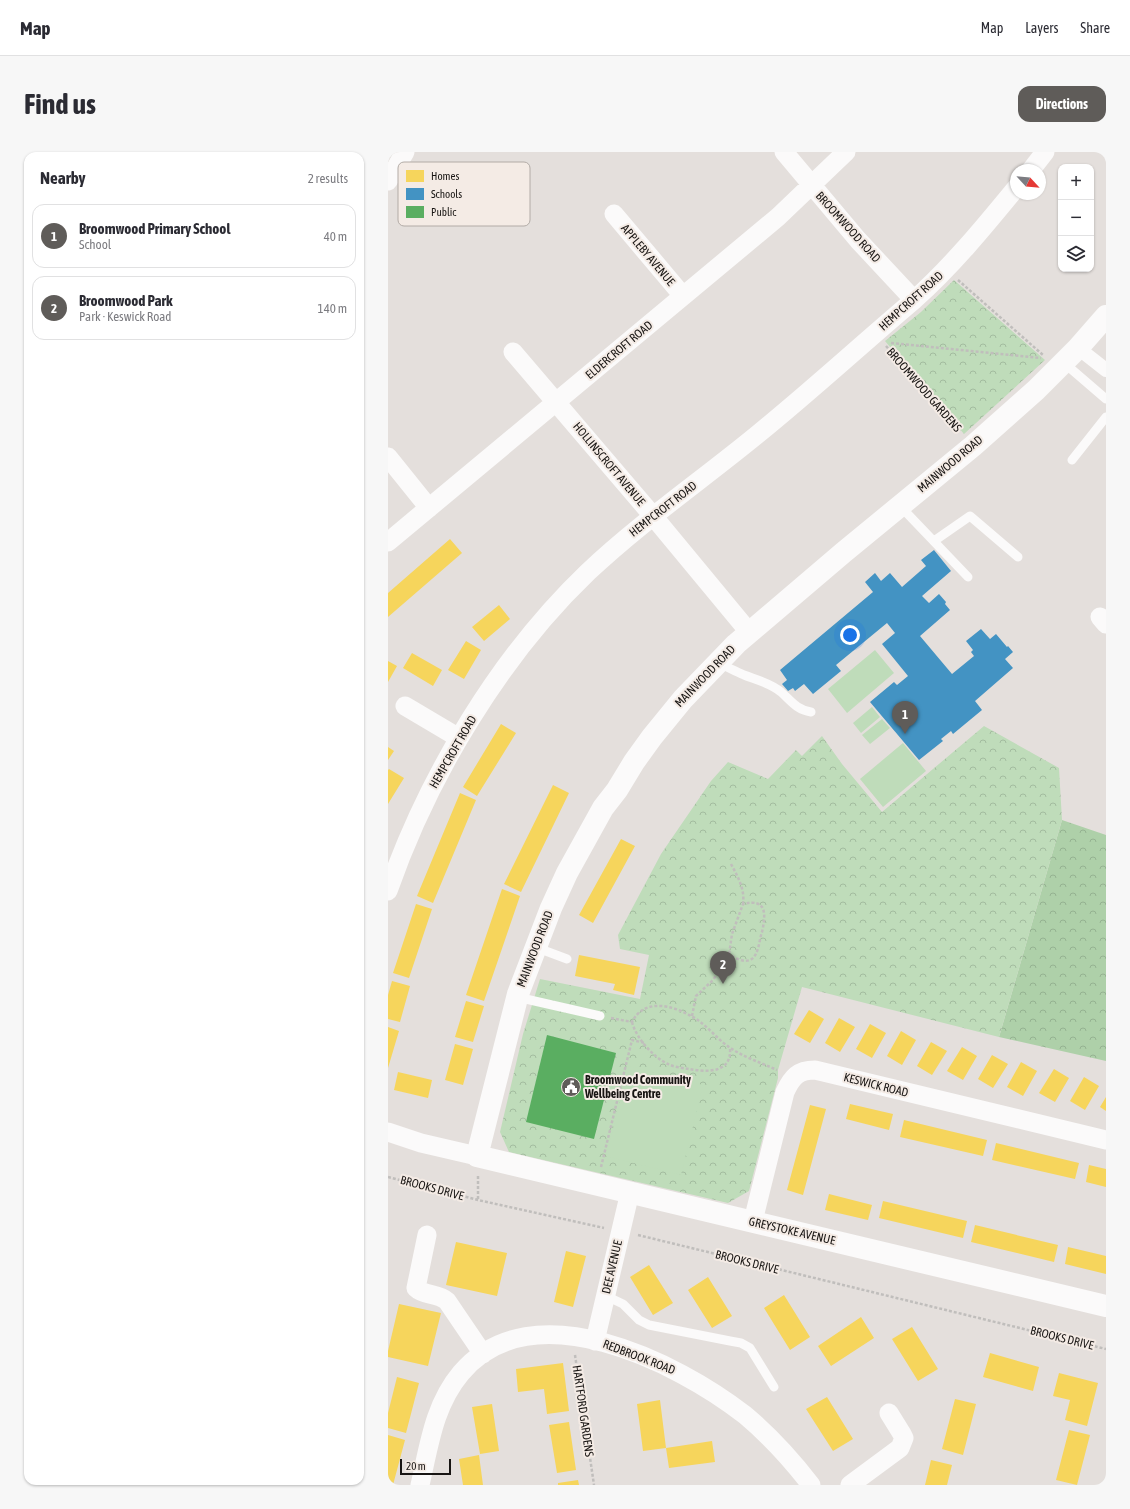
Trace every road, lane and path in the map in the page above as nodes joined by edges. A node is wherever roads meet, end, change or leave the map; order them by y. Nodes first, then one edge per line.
1 (405, 152) edge
2 (784, 152) edge
3 (846, 152) edge
4 (1045, 152) edge
5 (399, 162) edge
6 (398, 164) edge
7 (1036, 164) edge
8 (388, 180) edge
9 (811, 186) junction
10 (1010, 195) edge
11 (613, 212) dead end
12 (946, 270) junction
13 (683, 296) junction
14 (914, 300) junction
15 (1106, 316) edge
16 (512, 350) dead end
17 (1071, 355) junction
18 (1106, 370) edge
19 (1106, 399) edge
20 (557, 401) junction
21 (1106, 417) edge
22 (973, 446) junction
23 (389, 448) edge
24 (1072, 460) dead end
25 (900, 506) junction
26 (429, 508) junction
27 (653, 516) junction
28 (934, 541) junction
29 (388, 542) edge
30 (1018, 558) dead end
31 (968, 577) dead end
32 (749, 632) junction
33 (718, 663) junction
34 (403, 705) dead end
35 (811, 712) dead end
36 (460, 738) junction
37 (393, 861) edge
38 (731, 864) dead end
39 (388, 891) edge
40 (743, 904) junction
41 (535, 947) junction
42 (729, 955) junction
43 (567, 959) dead end
44 (517, 997) junction
45 (600, 1016) joint
46 (692, 1016) junction
47 (632, 1022) junction
48 (645, 1043) junction
49 (730, 1048) junction
50 (793, 1079) junction
51 (388, 1132) edge
52 (1106, 1140) edge
53 (478, 1156) junction
54 (388, 1177) edge
55 (596, 1184) junction
56 (630, 1192) junction
57 (753, 1222) junction
58 (620, 1232) junction
59 (427, 1235) dead end
60 (606, 1296) junction
61 (1106, 1306) edge
62 (572, 1337) junction
63 (595, 1341) junction
64 (1106, 1349) edge
65 (483, 1354) junction
66 (774, 1387) dead end
67 (889, 1413) dead end
68 (420, 1485) edge
69 (594, 1485) edge
70 (811, 1485) edge
71 (850, 1485) edge

1 - 5 street
2 - 9 street, BROOMWOOD ROAD
3 - 9 street, ELDERCROFT ROAD
4 - 7 street
6 - 8 street
9 - 13 street, ELDERCROFT ROAD
9 - 14 street, BROOMWOOD ROAD
10 - 12 street, HEMPCROFT ROAD
11 - 13 street, APPLEBY AVENUE
12 - 14 street, HEMPCROFT ROAD
12 - 22 path, BROOMWOOD GARDENS
13 - 20 street, ELDERCROFT ROAD
14 - 27 street, HEMPCROFT ROAD
15 - 17 street, MAINWOOD ROAD
16 - 20 street, HOLLINSCROFT AVENUE
17 - 18 street
17 - 19 lane
17 - 22 street, MAINWOOD ROAD
20 - 26 street, ELDERCROFT ROAD
20 - 27 street, HOLLINSCROFT AVENUE
21 - 24 lane
22 - 25 street, MAINWOOD ROAD
23 - 26 street
25 - 28 lane
25 - 32 street, MAINWOOD ROAD
26 - 29 street, ELDERCROFT ROAD
27 - 32 street, HOLLINSCROFT AVENUE
27 - 36 street, HEMPCROFT ROAD
28 - 30 lane
28 - 31 lane
32 - 33 street, MAINWOOD ROAD
33 - 35 lane
33 - 41 street, MAINWOOD ROAD
34 - 36 street
36 - 37 street, HEMPCROFT ROAD
37 - 39 street, HEMPCROFT ROAD
38 - 40 path
40 - 42 path
40 - 42 path
41 - 43 lane
41 - 44 street, MAINWOOD ROAD
42 - 46 path
44 - 45 lane
44 - 53 street, MAINWOOD ROAD
45 - 47 path
46 - 47 path
46 - 49 path
47 - 48 path
48 - 49 path
48 - 55 path
49 - 50 path
50 - 52 street, KESWICK ROAD
50 - 57 street
51 - 53 street
53 - 55 street, GREYSTOKE AVENUE
54 - 58 path, BROOKS DRIVE
55 - 56 street, GREYSTOKE AVENUE
56 - 57 street, GREYSTOKE AVENUE
56 - 58 street, DEE AVENUE
57 - 61 street, GREYSTOKE AVENUE
58 - 60 street, DEE AVENUE
58 - 64 path, BROOKS DRIVE
59 - 65 street
60 - 63 street, DEE AVENUE
60 - 66 lane
62 - 63 street, REDBROOK ROAD
62 - 65 street, REDBROOK ROAD
62 - 69 path, HARTFORD GARDENS
63 - 70 street, REDBROOK ROAD
65 - 68 street, REDBROOK ROAD
67 - 71 street

